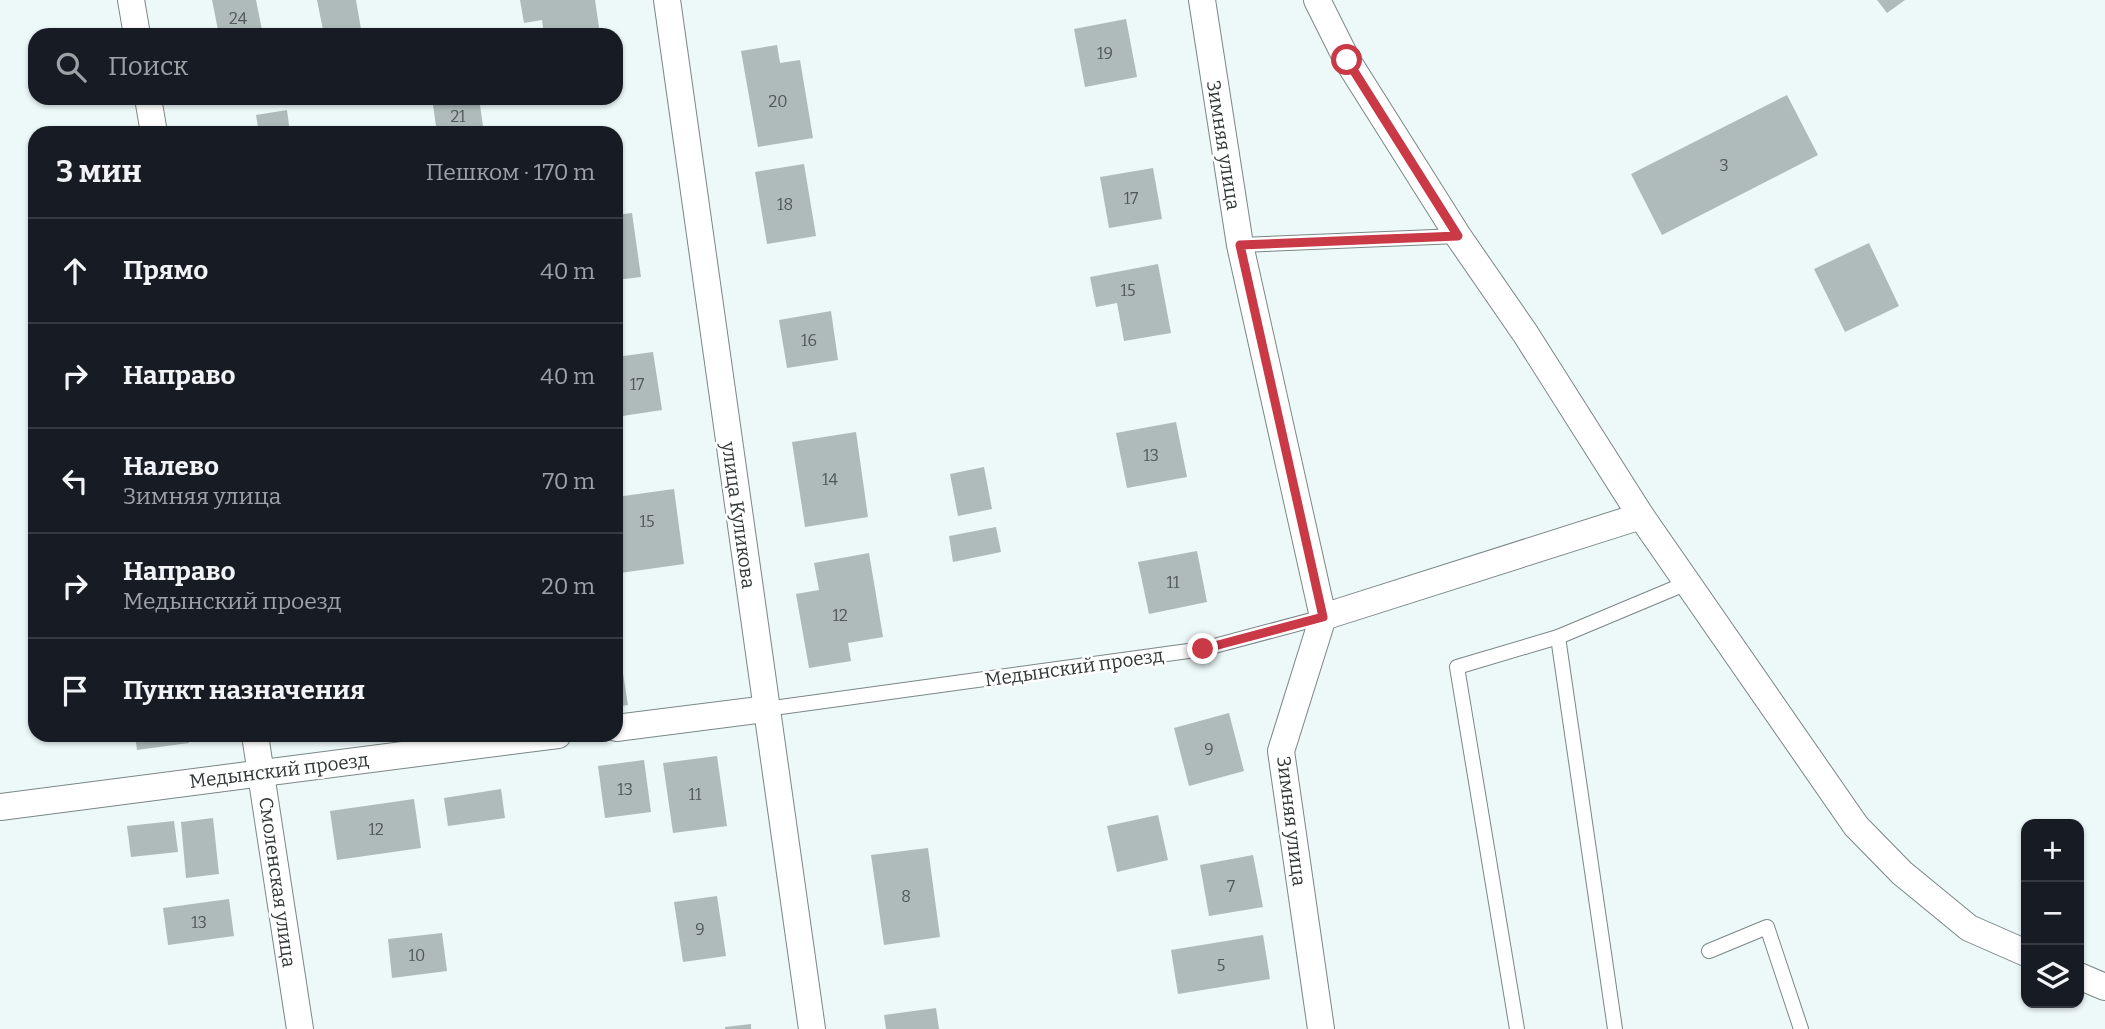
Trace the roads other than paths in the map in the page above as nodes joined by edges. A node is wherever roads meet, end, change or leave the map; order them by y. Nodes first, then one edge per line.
1 (131, 0) edge
2 (667, 0) edge
3 (1202, 0) edge
4 (1317, 0) edge
5 (136, 28) edge
6 (149, 105) edge
7 (153, 126) edge
8 (1458, 236) junction
9 (1240, 245) junction
10 (1641, 516) junction
11 (1687, 583) junction
12 (1323, 617) junction
13 (1558, 637) junction
14 (766, 709) junction
15 (623, 727) edge
16 (256, 742) edge
17 (502, 742) edge
18 (261, 772) junction
19 (0, 807) edge
20 (1709, 951) dead end
21 (2021, 951) edge
22 (2084, 978) edge
23 (2105, 988) edge
24 (299, 1029) edge
25 (812, 1029) edge
26 (1321, 1029) edge
27 (1517, 1029) edge
28 (1615, 1029) edge
29 (1801, 1029) edge

1 - 5 street
2 - 14 street, улица Куликова
3 - 9 street, Зимняя улица
4 - 8 street
6 - 7 street
8 - 9 lane
8 - 10 street
9 - 12 street, Зимняя улица
10 - 11 street
10 - 12 street, Медынский проезд
11 - 13 lane
11 - 21 street
12 - 14 lane, Медынский проезд
12 - 26 street, Зимняя улица
13 - 27 lane
13 - 28 lane
14 - 15 street, Медынский проезд
14 - 25 street, улица Куликова
16 - 18 street, Смоленская улица
17 - 18 street, Медынский проезд
18 - 19 street, Медынский проезд
18 - 24 street, Смоленская улица
20 - 29 lane
22 - 23 street

